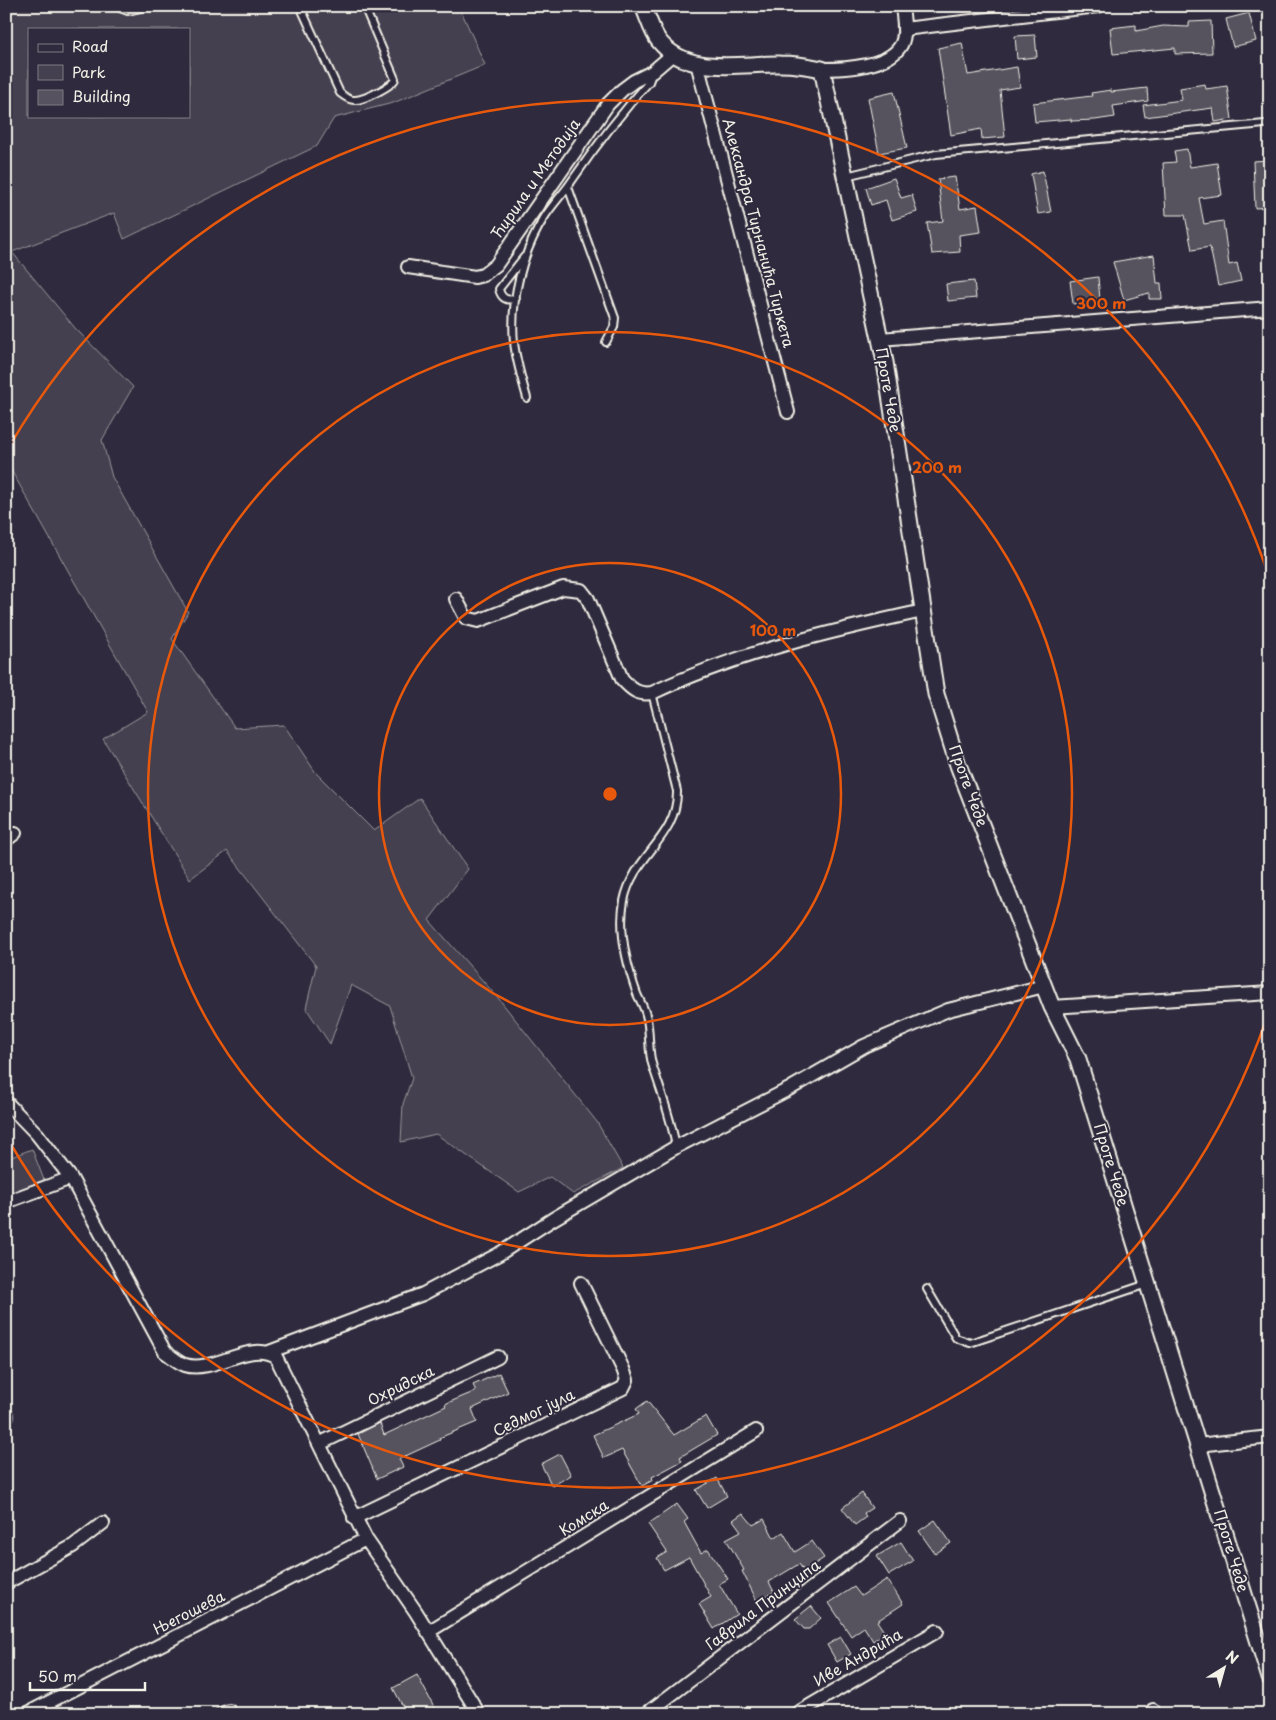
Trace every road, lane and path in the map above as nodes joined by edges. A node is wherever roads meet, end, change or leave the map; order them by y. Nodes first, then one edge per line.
1 (115, 6) edge
2 (149, 6) edge
3 (300, 6) edge
4 (364, 6) edge
5 (643, 6) edge
6 (902, 6) edge
7 (1098, 6) edge
8 (904, 29) junction
9 (673, 54) junction
10 (697, 62) junction
11 (822, 69) junction
12 (652, 72) junction
13 (1265, 124) dead end
14 (845, 176) junction
15 (568, 187) junction
16 (526, 255) junction
17 (408, 267) dead end
18 (516, 298) junction
19 (1270, 308) edge
20 (880, 339) junction
21 (606, 342) dead end
22 (527, 398) dead end
23 (788, 412) dead end
24 (456, 599) dead end
25 (923, 611) junction
26 (652, 693) junction
27 (1044, 986) junction
28 (1270, 992) edge
29 (1052, 1007) junction
30 (6, 1102) edge
31 (676, 1147) junction
32 (71, 1178) junction
33 (6, 1202) edge
34 (581, 1283) dead end
35 (1148, 1284) junction
36 (927, 1289) dead end
37 (268, 1352) junction
38 (498, 1357) dead end
39 (756, 1431) dead end
40 (1270, 1438) edge
41 (319, 1444) junction
42 (1198, 1445) junction
43 (354, 1518) junction
44 (900, 1521) dead end
45 (103, 1523) dead end
46 (366, 1539) junction
47 (6, 1583) edge
48 (937, 1631) dead end
49 (428, 1632) junction
50 (1270, 1678) edge
51 (26, 1714) edge
52 (479, 1714) edge
53 (646, 1714) edge
54 (796, 1714) edge

1 - 2 lane
3 - 4 lane
5 - 9 street
6 - 8 street
7 - 8 street
8 - 11 street
9 - 10 street
9 - 12 street, Ћирила и Методија
10 - 11 street
10 - 23 street, Александра Тирнанића Тиркета
11 - 14 street, Проте Чеде
12 - 15 lane
12 - 17 street, Ћирила и Методија
13 - 14 lane
14 - 20 street, Проте Чеде
15 - 16 lane
15 - 21 lane
16 - 18 lane
16 - 18 lane
18 - 22 lane
19 - 20 street
20 - 25 street, Проте Чеде
24 - 26 street
25 - 26 street
25 - 27 street, Проте Чеде
26 - 31 lane
27 - 29 street, Проте Чеде
27 - 31 street
28 - 29 street
29 - 35 street, Проте Чеде
30 - 32 street
31 - 37 street
32 - 33 street
32 - 37 street
34 - 43 street, Седмог јула
35 - 36 lane
35 - 42 street, Проте Чеде
37 - 41 street
38 - 41 street, Охридска
39 - 49 street, Комска
40 - 42 street
41 - 43 street
42 - 50 street, Проте Чеде
43 - 46 street
44 - 53 street, Гаврила Принципа
45 - 47 street
46 - 49 street
46 - 51 street, Његошева
48 - 54 street, Иве Андрића
49 - 52 street

